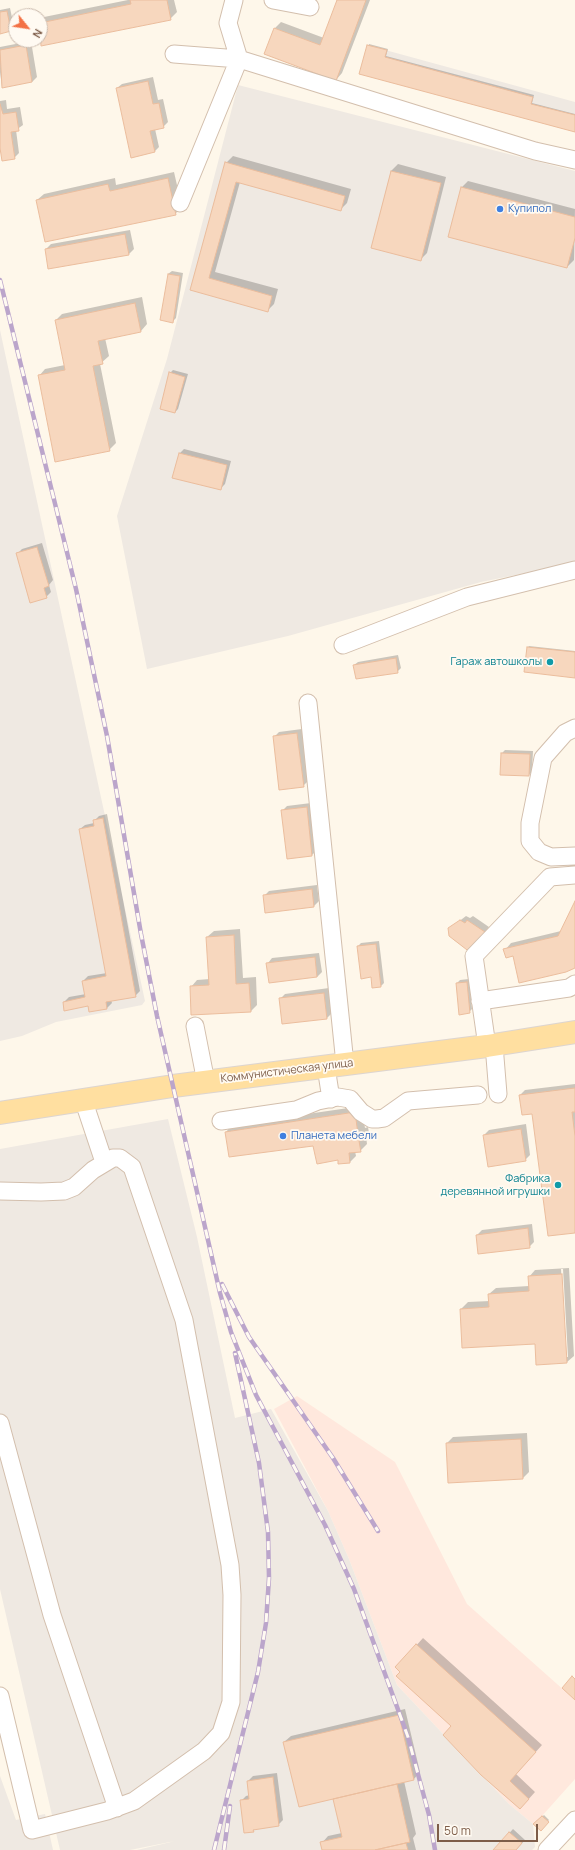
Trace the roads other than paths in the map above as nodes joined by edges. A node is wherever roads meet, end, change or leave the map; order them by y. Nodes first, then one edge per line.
1 (234, 0) edge
2 (274, 0) edge
3 (310, 7) dead end
4 (174, 54) dead end
5 (239, 59) junction
6 (575, 160) edge
7 (180, 203) dead end
8 (575, 570) edge
9 (343, 645) dead end
10 (308, 704) dead end
11 (575, 728) edge
12 (575, 856) edge
13 (575, 875) edge
14 (575, 984) edge
15 (480, 1001) junction
16 (195, 1026) dead end
17 (575, 1032) edge
18 (490, 1045) junction
19 (336, 1065) junction
20 (206, 1082) junction
21 (498, 1094) dead end
22 (478, 1095) dead end
23 (83, 1099) junction
24 (330, 1099) junction
25 (0, 1113) edge
26 (221, 1120) dead end
27 (104, 1162) junction
28 (0, 1191) edge
29 (0, 1423) edge
30 (0, 1696) edge
31 (117, 1808) junction
32 (575, 1820) edge
33 (547, 1850) edge

1 - 5 street
2 - 3 street
4 - 5 street
5 - 6 street
5 - 7 street
8 - 9 street
10 - 19 street
11 - 12 street
13 - 15 street
14 - 15 street
15 - 18 street
16 - 20 street
17 - 18 main road, Коммунистическая улица
18 - 19 main road, Коммунистическая улица
18 - 21 street
19 - 20 main road, Коммунистическая улица
19 - 24 street
20 - 23 main road, Коммунистическая улица
22 - 24 street
23 - 25 main road, Коммунистическая улица
23 - 27 street
24 - 26 street
27 - 28 street
27 - 31 street
29 - 31 street
30 - 31 street
32 - 33 street

